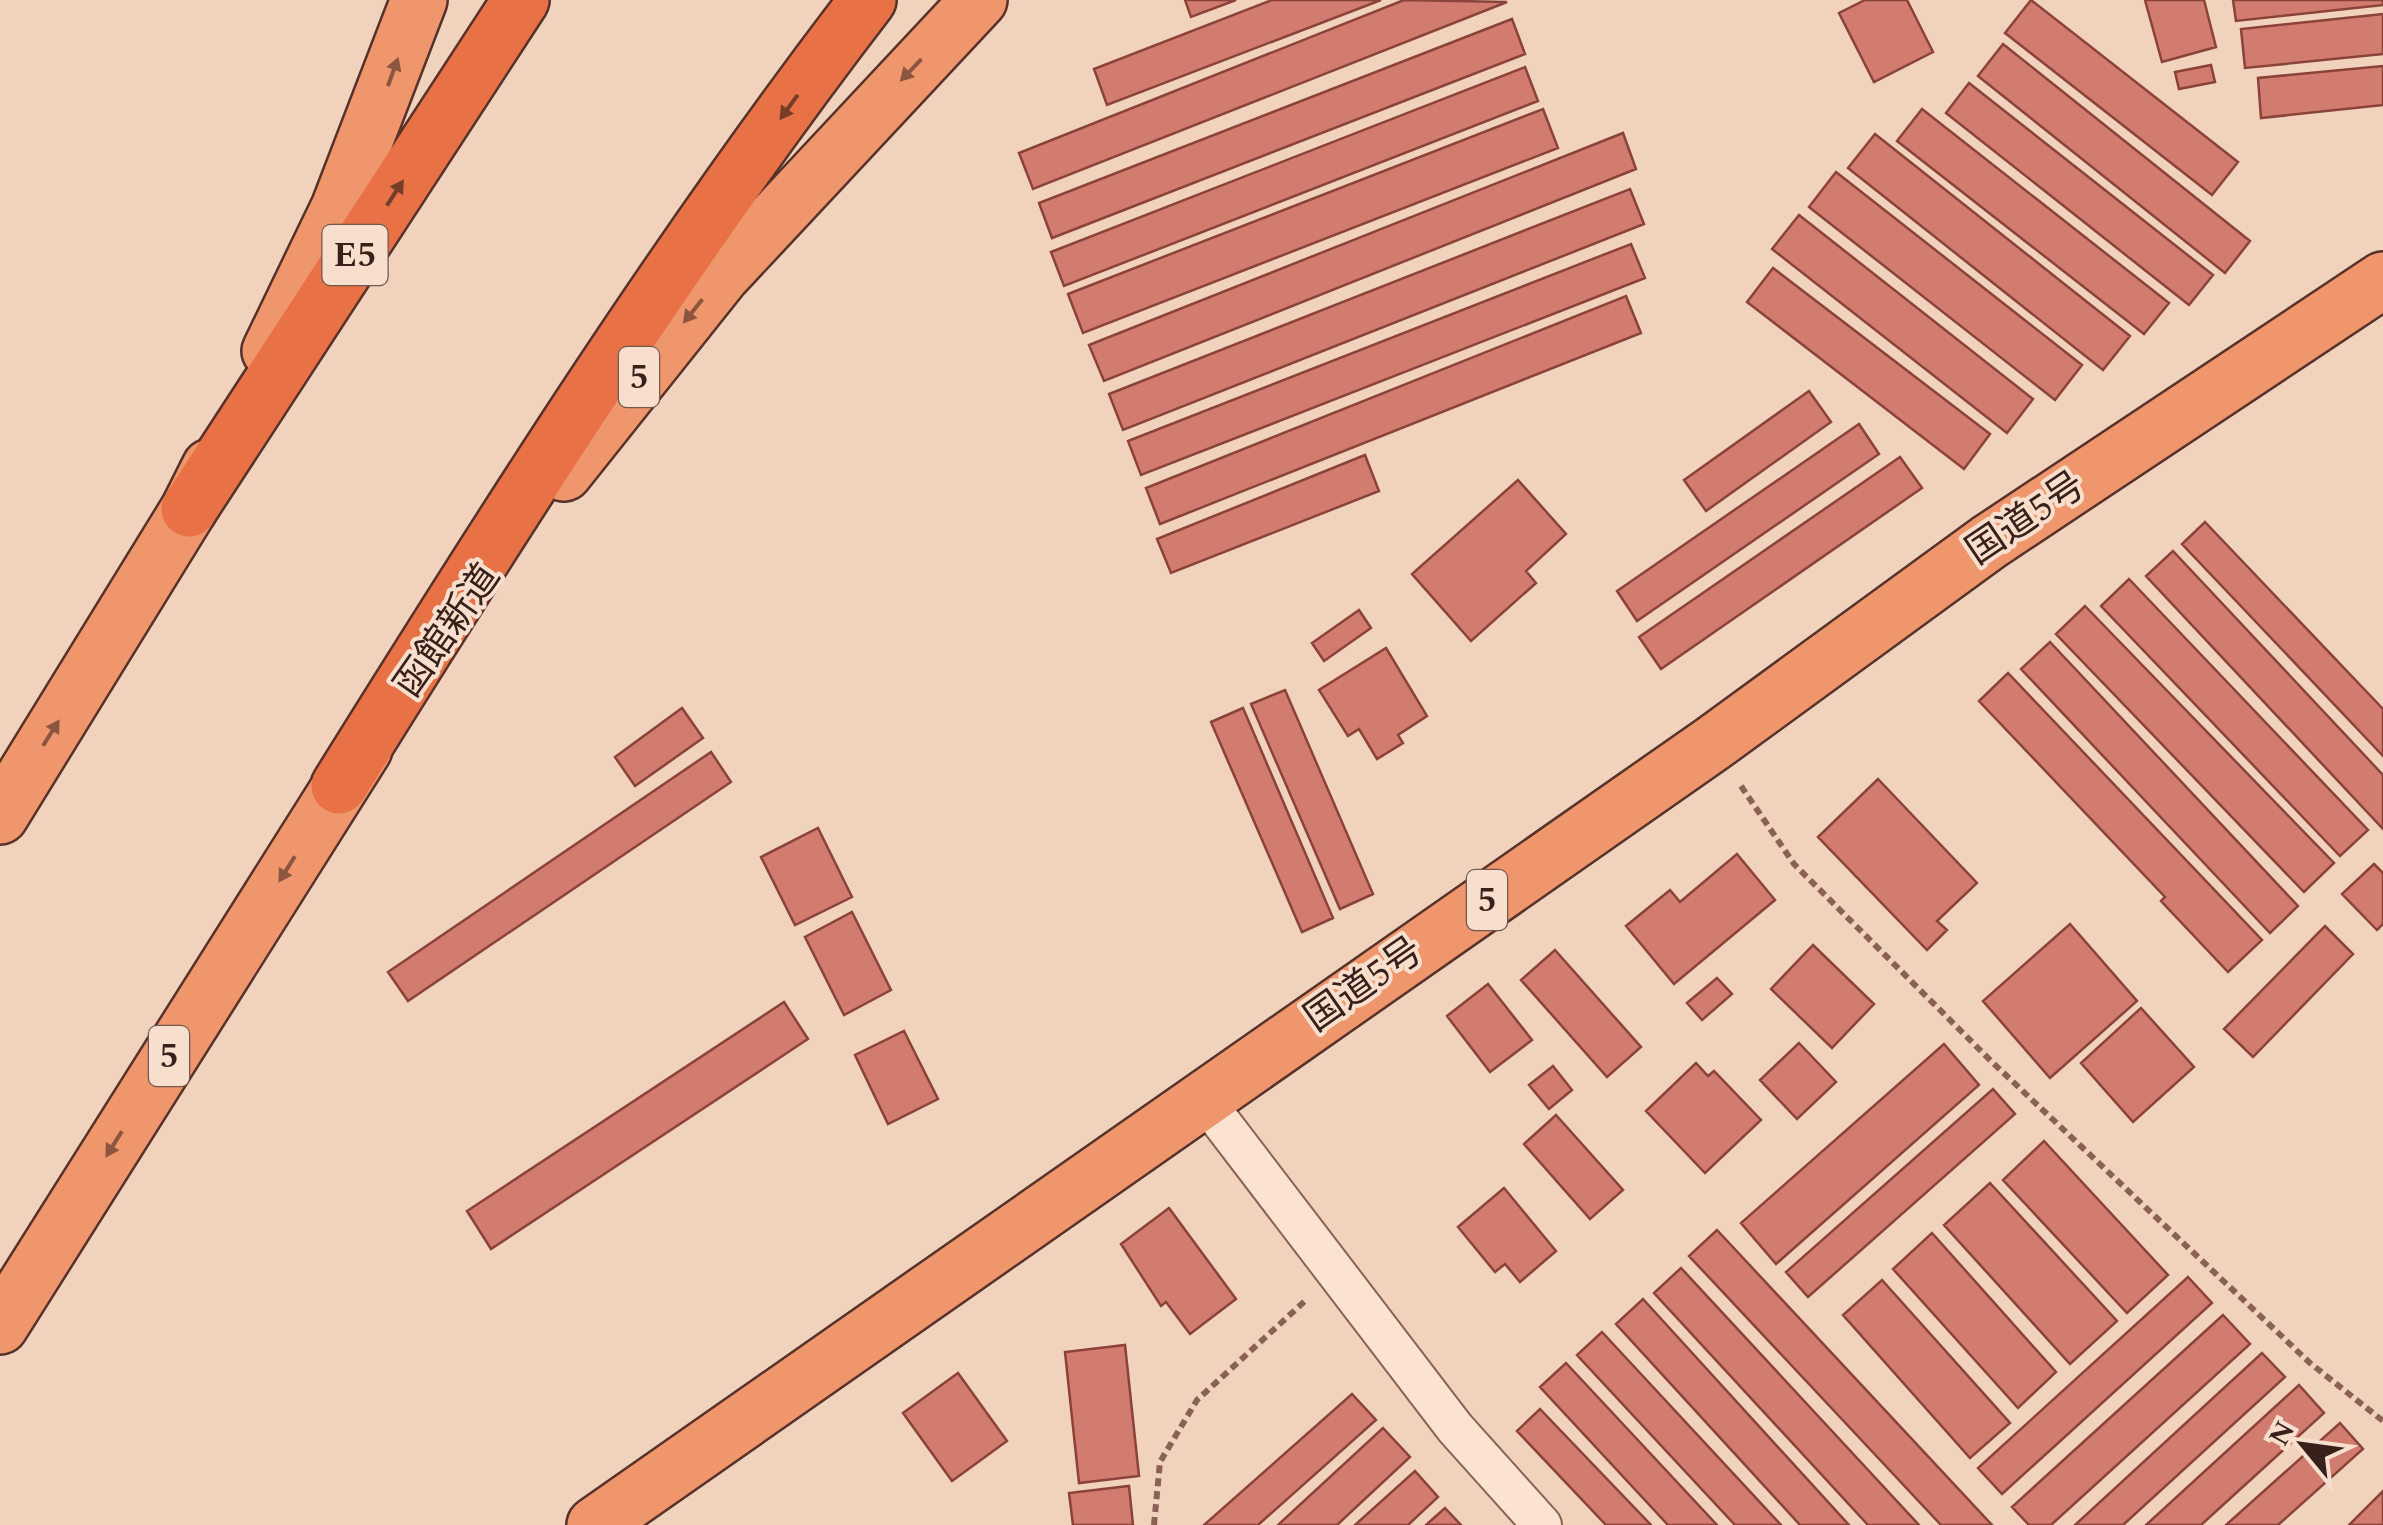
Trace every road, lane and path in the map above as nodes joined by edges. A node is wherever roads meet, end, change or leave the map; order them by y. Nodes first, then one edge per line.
1 (419, 0) edge
2 (520, 0) edge
3 (868, 0) edge
4 (979, 0) edge
5 (2383, 280) edge
6 (189, 509) junction
7 (1712, 744) junction
8 (339, 786) junction
9 (0, 816) edge
10 (1202, 1097) junction
11 (1336, 1273) junction
12 (0, 1326) edge
13 (2383, 1421) edge
14 (595, 1525) edge
15 (1154, 1525) edge
16 (1542, 1525) edge

6 -> 1 highway
6 -> 2 highway, E5
3 -> 8 highway
4 -> 8 highway, 函館新道 / 5
5 - 7 highway, 国道5号 / 5
9 -> 6 highway
7 - 10 highway, 国道5号 / 5
7 - 13 path
8 -> 12 highway, 函館新道 / 5
10 - 11 street
10 - 14 highway, 国道5号 / 5
11 - 15 path
11 - 16 street

